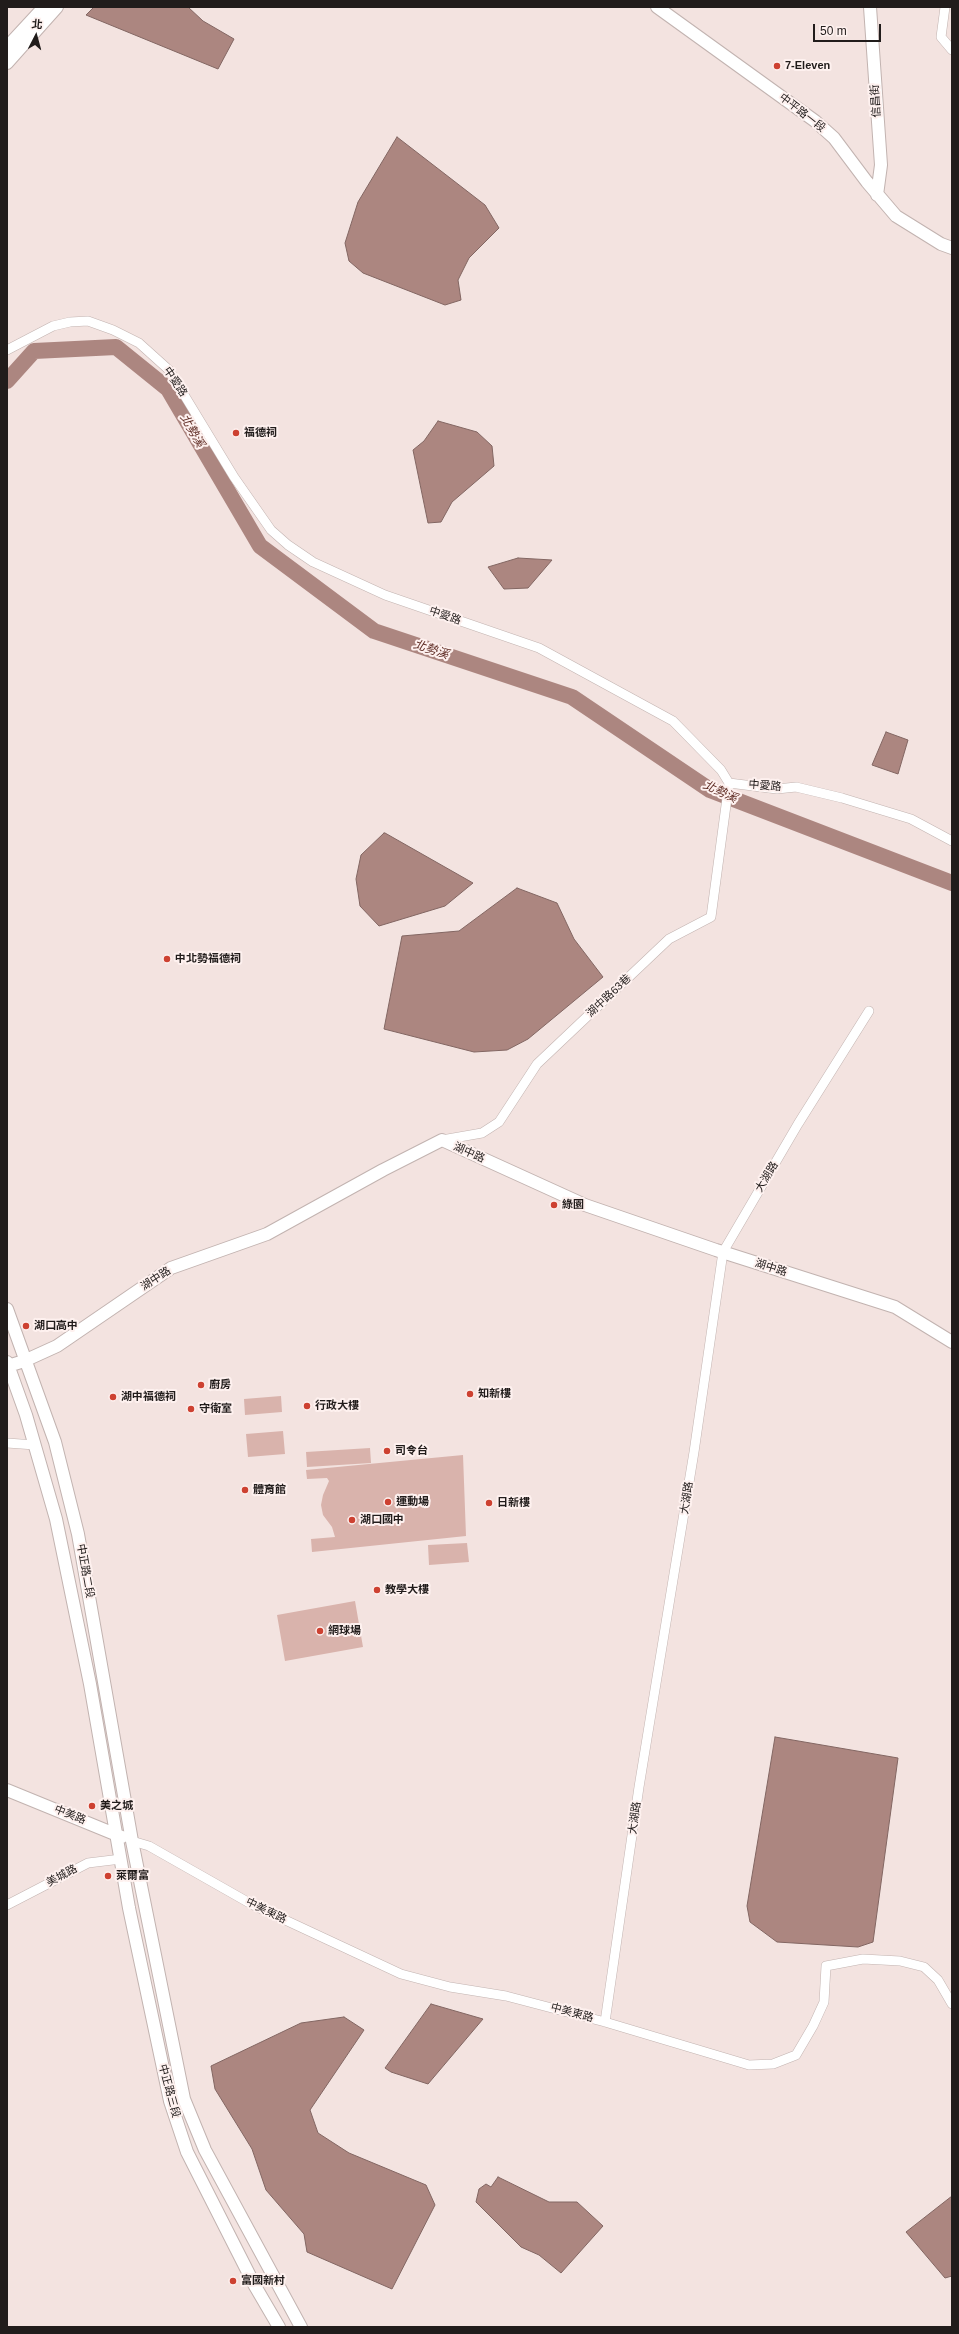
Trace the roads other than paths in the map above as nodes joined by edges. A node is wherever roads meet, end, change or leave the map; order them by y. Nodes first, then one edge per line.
1 (44, 7) edge
2 (57, 7) edge
3 (657, 7) edge
4 (870, 7) edge
5 (945, 7) edge
6 (7, 47) edge
7 (952, 50) edge
8 (7, 62) edge
9 (877, 194) junction
10 (952, 248) edge
11 (7, 350) edge
12 (729, 783) junction
13 (952, 841) edge
14 (869, 1011) dead end
15 (442, 1140) junction
16 (723, 1252) junction
17 (7, 1310) edge
18 (952, 1342) edge
19 (24, 1361) junction
20 (8, 1364) edge
21 (7, 1443) edge
22 (34, 1445) junction
23 (7, 1790) edge
24 (116, 1835) junction
25 (132, 1841) junction
26 (121, 1859) junction
27 (7, 1905) edge
28 (952, 2004) edge
29 (605, 2022) junction
30 (279, 2327) edge
31 (301, 2327) edge

1 - 6 main road
2 - 8 main road
3 - 9 main road, 中平路一段
4 - 9 main road, 信昌街
5 - 7 street
9 - 10 main road, 中平路一段
11 - 12 street, 中愛路
12 - 13 street, 中愛路
12 - 15 street, 湖中路63巷
14 - 16 street, 大湖路
15 - 16 main road, 湖中路
15 - 19 main road, 湖中路
16 - 18 main road, 湖中路
16 - 29 street, 大湖路
17 - 19 main road, 中正路二段
19 - 20 main road, 湖中路
19 - 25 main road, 中正路二段
20 - 22 main road, 中正路二段
21 - 22 street
22 - 24 main road, 中正路二段
23 - 24 main road, 中美路
24 - 25 main road, 中美路
24 - 26 main road, 中正路三段
25 - 29 street, 中美東路
25 - 31 main road, 中正路三段
26 - 27 street, 美城路
26 - 30 main road, 中正路三段
28 - 29 street, 中美東路

